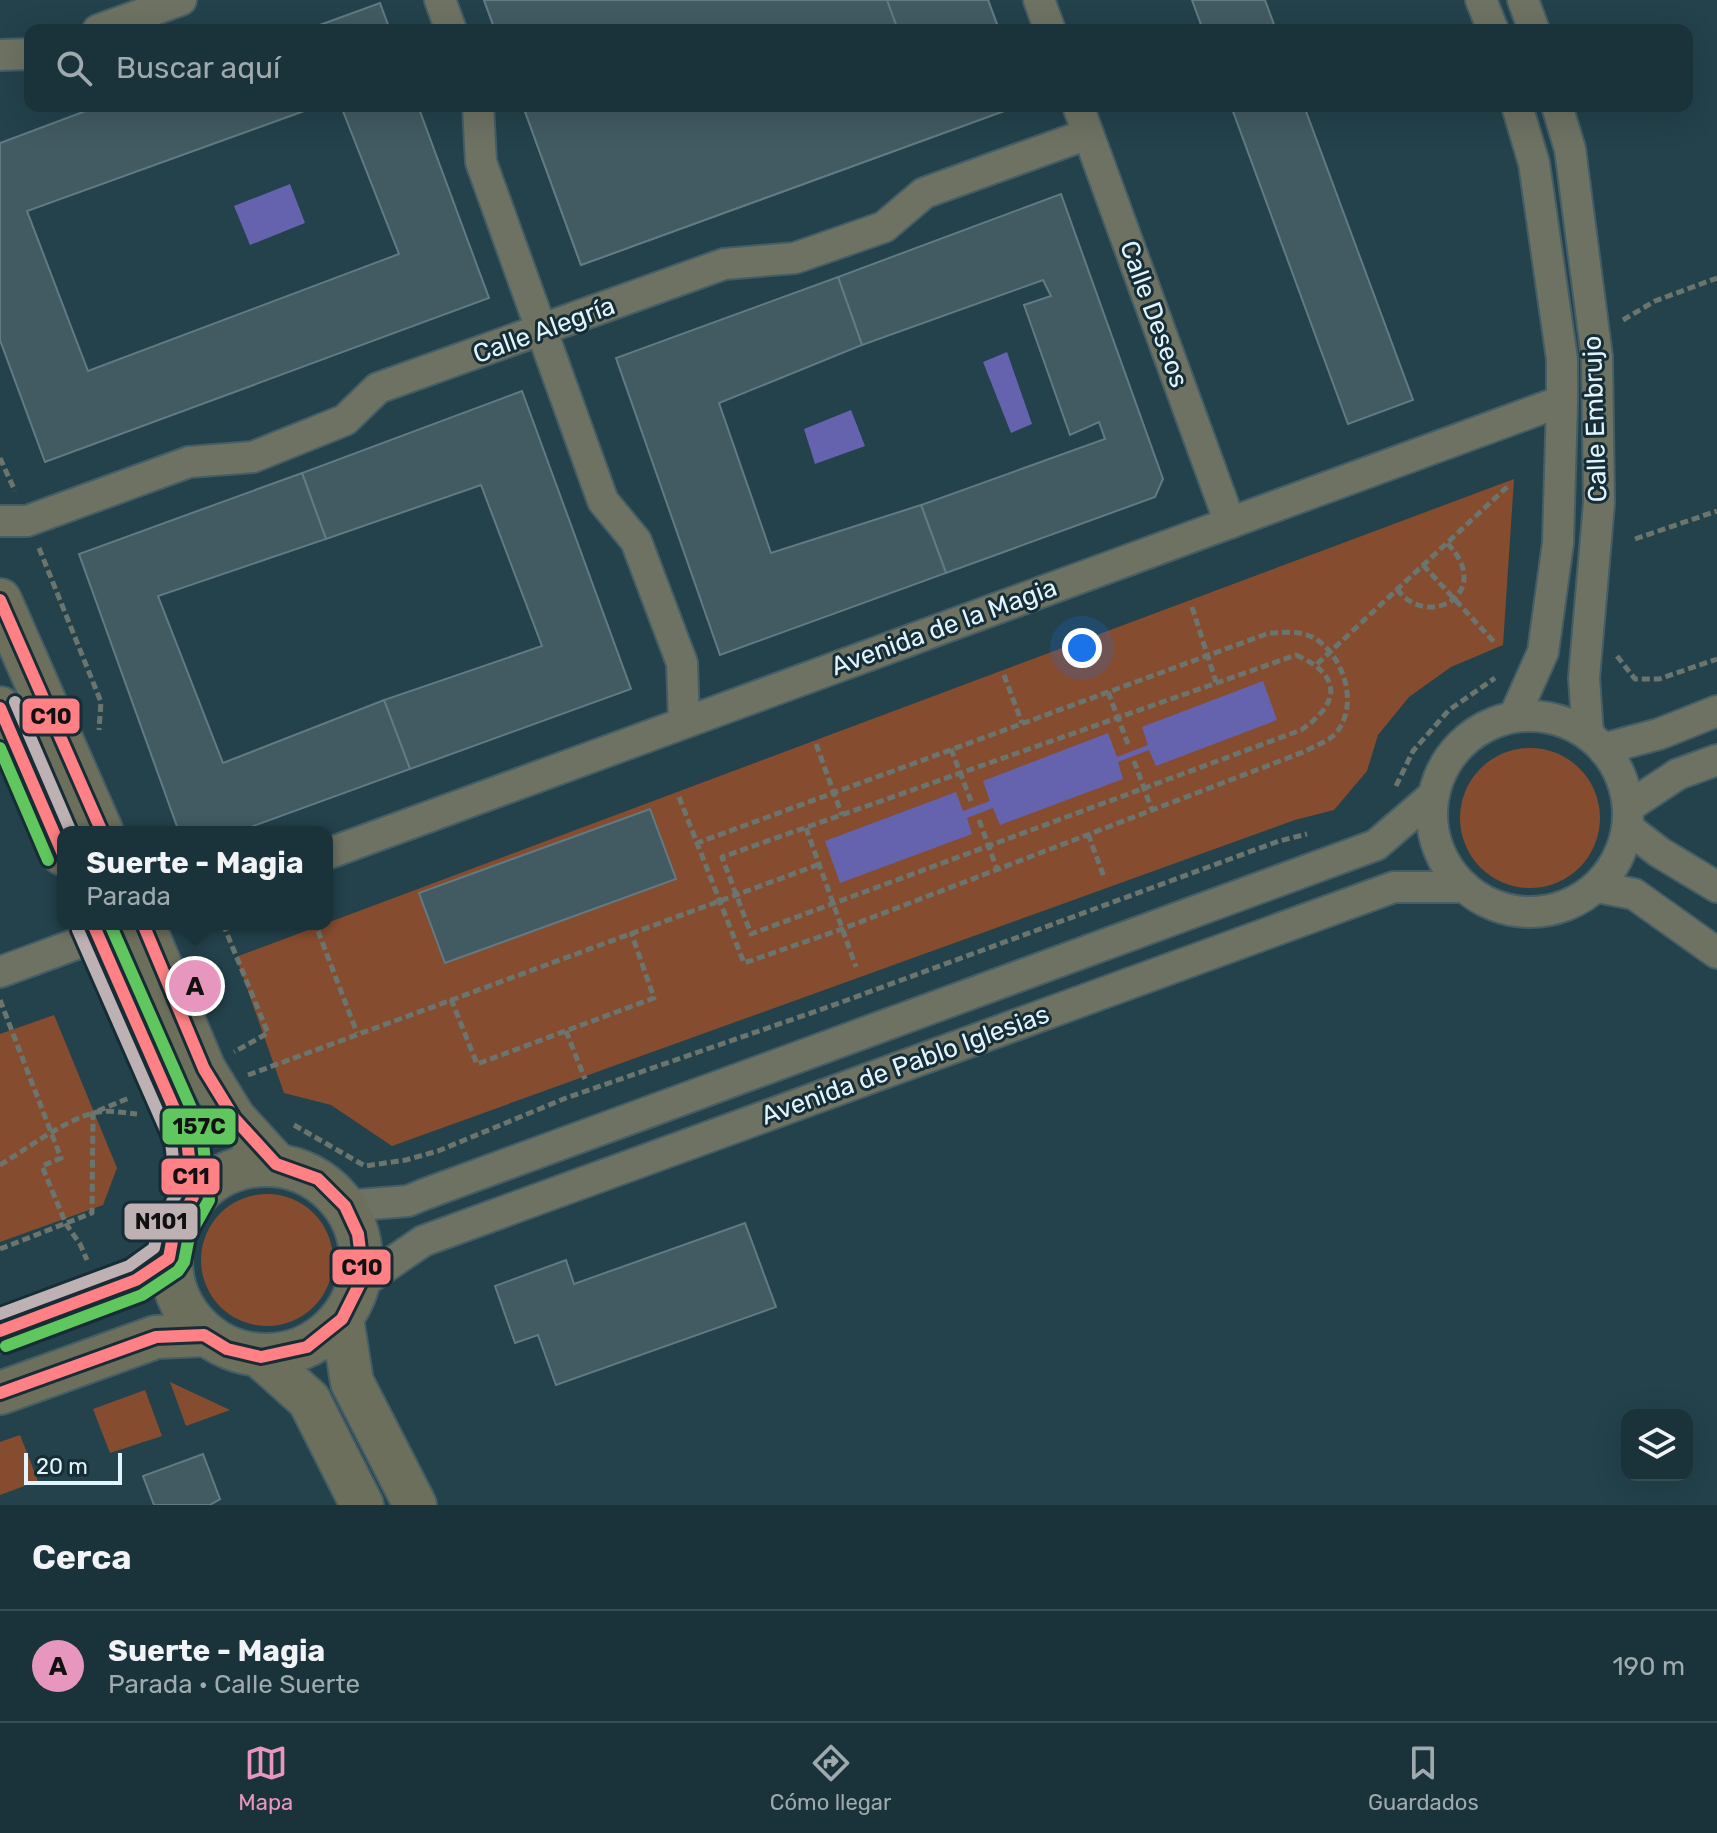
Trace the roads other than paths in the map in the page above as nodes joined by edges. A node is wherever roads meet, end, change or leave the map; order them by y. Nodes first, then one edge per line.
1 (181, 0) edge
2 (440, 0) edge
3 (1039, 0) edge
4 (1481, 0) edge
5 (1523, 0) edge
6 (115, 24) edge
7 (449, 24) edge
8 (1048, 24) edge
9 (1491, 24) edge
10 (1532, 24) edge
11 (24, 54) edge
12 (0, 55) edge
13 (478, 112) edge
14 (1519, 112) edge
15 (1559, 112) edge
16 (1083, 120) edge
17 (541, 332) junction
18 (1562, 401) junction
19 (13, 521) edge
20 (1230, 523) junction
21 (0, 600) edge
22 (0, 708) edge
23 (1717, 711) edge
24 (1514, 717) junction
25 (684, 721) junction
26 (1596, 742) junction
27 (1717, 760) edge
28 (1434, 795) junction
29 (1628, 818) junction
30 (99, 826) edge
31 (57, 840) edge
32 (333, 852) edge
33 (1465, 887) junction
34 (1597, 887) junction
35 (1717, 887) edge
36 (96, 930) edge
37 (146, 930) edge
38 (1717, 953) edge
39 (0, 972) edge
40 (276, 1164) junction
41 (193, 1197) junction
42 (345, 1206) junction
43 (169, 1258) junction
44 (351, 1302) junction
45 (0, 1331) edge
46 (204, 1335) junction
47 (261, 1357) junction
48 (0, 1393) edge
49 (362, 1505) edge
50 (415, 1505) edge

1 - 6 street
2 - 7 street
3 - 8 street
4 - 9 street
5 - 10 street
11 - 12 street
13 - 17 street
14 - 18 street, Calle Embrujo
15 - 26 street, Calle Embrujo
16 - 17 street, Calle Alegría
16 - 20 street, Calle Deseos
17 - 19 street, Calle Alegría
17 - 25 street
18 - 20 street, Avenida de la Magia
18 - 24 street, Calle Embrujo
20 - 25 street, Avenida de la Magia
21 - 30 main road
22 - 31 main road
23 - 26 street
24 - 26 street
24 - 28 street
25 - 32 street, Avenida de la Magia
26 - 29 street
27 - 29 street
28 - 33 street
28 - 42 street, Avenida de Pablo Iglesias
29 - 34 street
29 - 35 street
33 - 34 street
33 - 44 street, Avenida de Pablo Iglesias
34 - 38 street
36 - 39 street
36 - 41 main road
37 - 40 main road
40 - 41 main road
40 - 42 main road
41 - 43 main road
42 - 44 main road
43 - 45 main road
43 - 46 main road
44 - 47 main road
44 - 50 main road
46 - 47 main road
46 - 48 main road
47 - 49 main road

